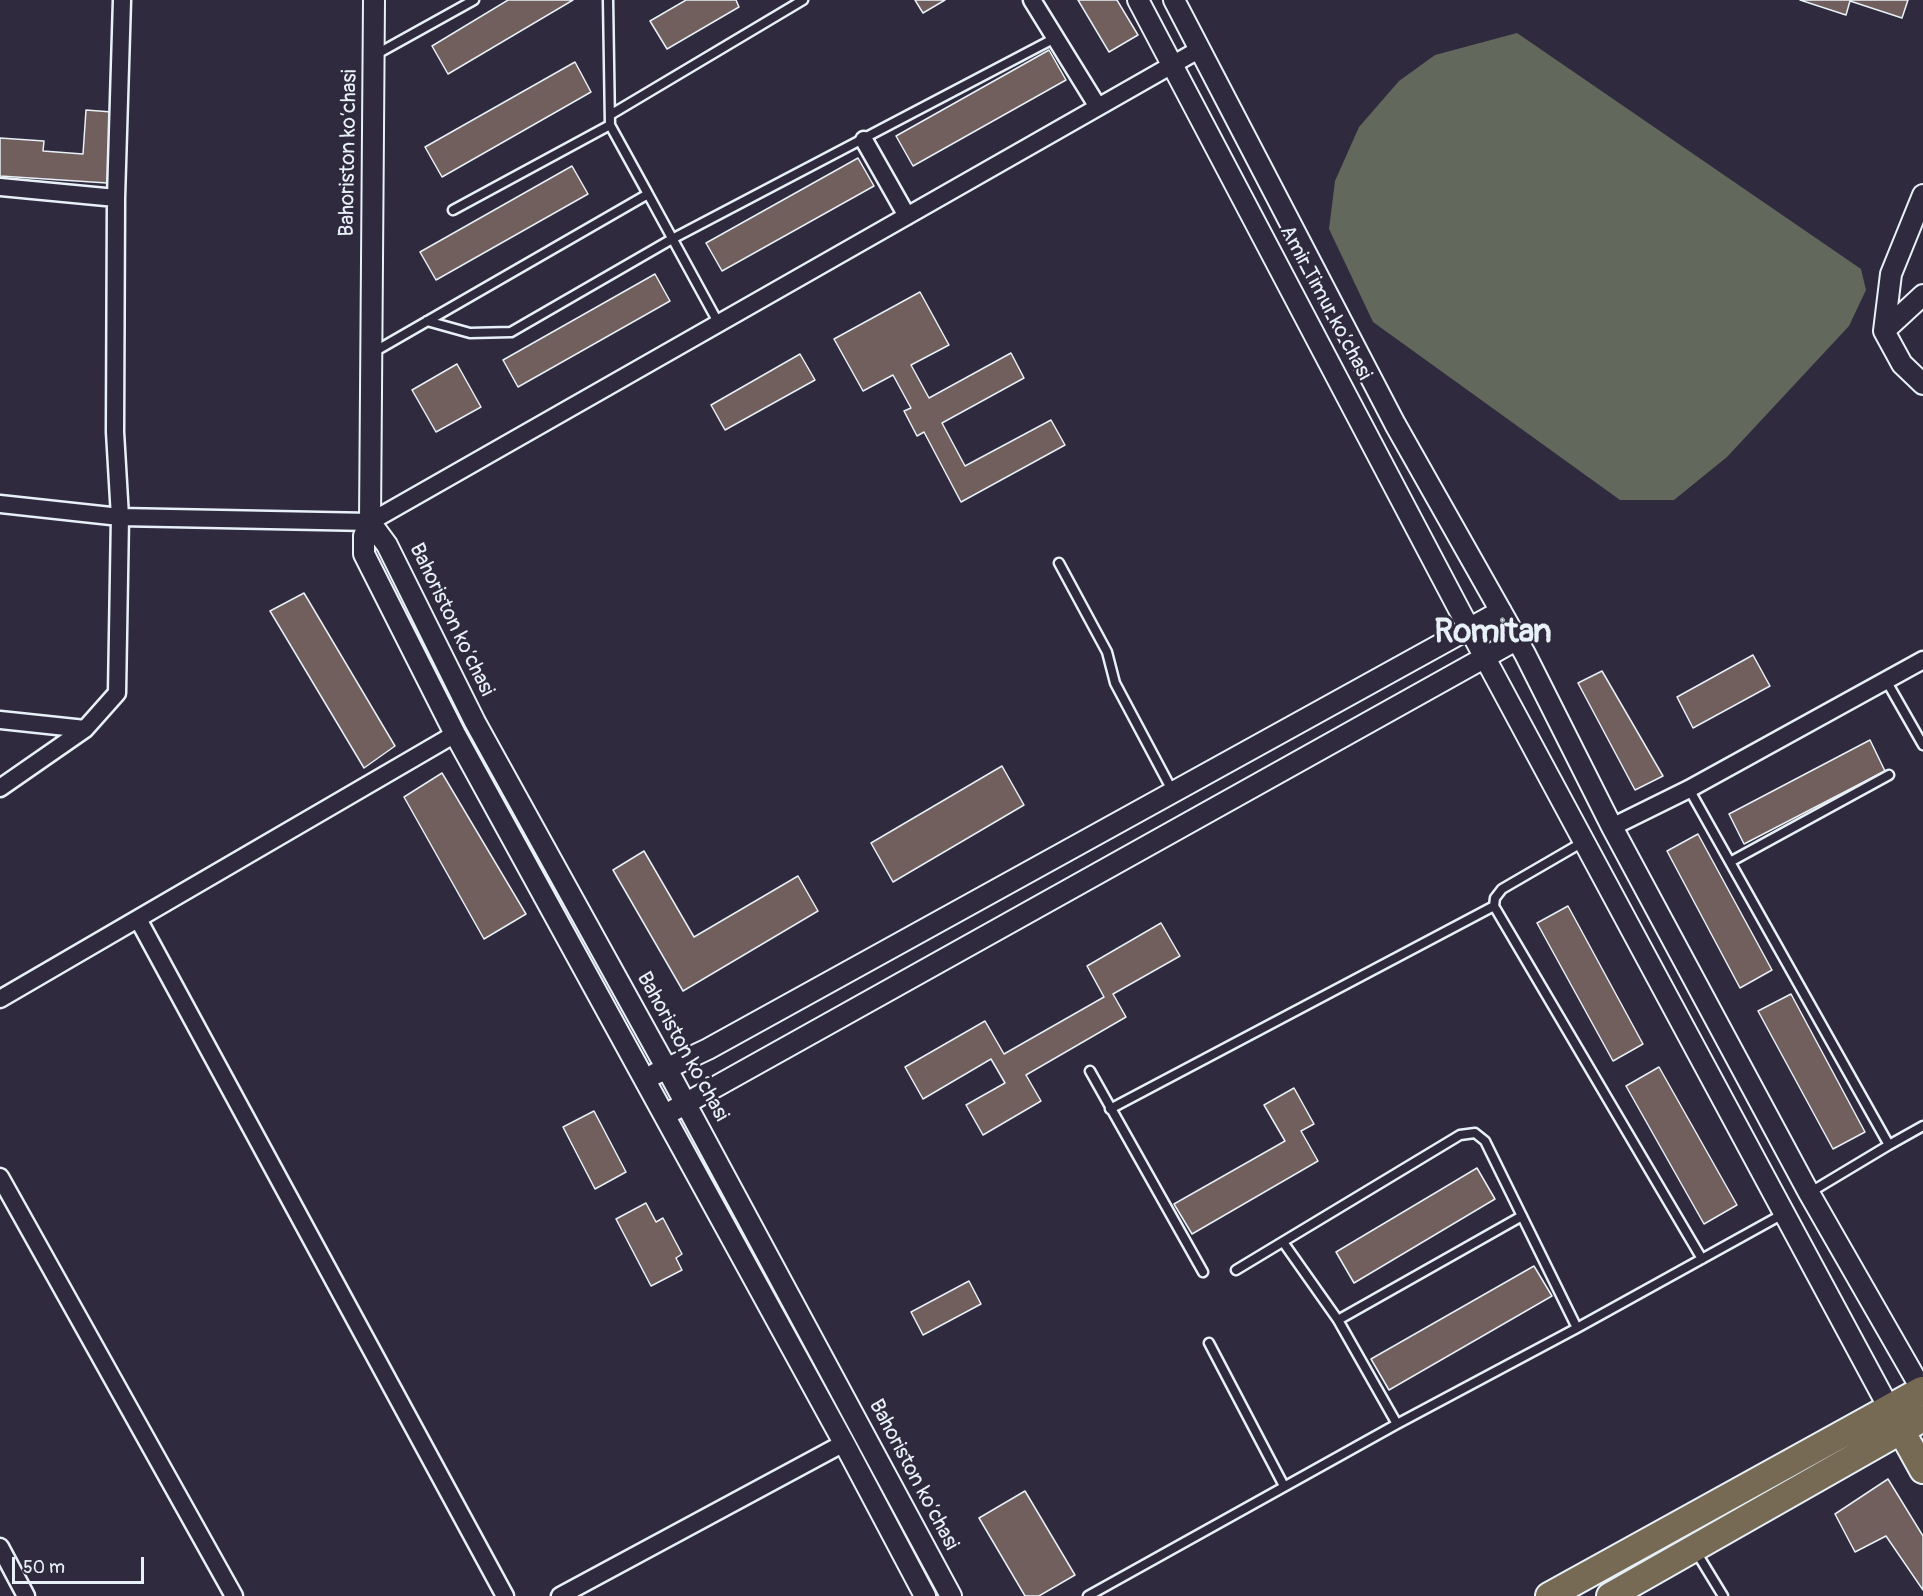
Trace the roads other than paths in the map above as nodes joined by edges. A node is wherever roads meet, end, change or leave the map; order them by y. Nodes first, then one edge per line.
1 (122, 0) edge
2 (374, 0) edge
3 (474, 0) edge
4 (608, 0) edge
5 (803, 0) edge
6 (1032, 0) edge
7 (1138, 0) edge
8 (1174, 0) edge
9 (1055, 38) junction
10 (1200, 49) junction
11 (374, 55) junction
12 (1172, 65) junction
13 (1098, 107) junction
14 (610, 115) junction
15 (610, 126) junction
16 (864, 140) junction
17 (0, 187) edge
18 (648, 194) junction
19 (1923, 195) edge
20 (116, 198) junction
21 (453, 210) dead end
22 (906, 216) junction
23 (672, 239) junction
24 (1923, 295) edge
25 (427, 321) junction
26 (719, 324) junction
27 (1884, 331) junction
28 (371, 354) junction
29 (1923, 384) edge
30 (0, 504) edge
31 (120, 517) junction
32 (370, 522) junction
33 (1059, 563) dead end
34 (1501, 610) junction
35 (1470, 629) junction
36 (1516, 640) junction
37 (1486, 658) junction
38 (1923, 660) edge
39 (1887, 682) junction
40 (0, 720) edge
41 (86, 729) junction
42 (455, 734) junction
43 (1923, 745) edge
44 (1889, 775) dead end
45 (0, 788) edge
46 (1689, 789) junction
47 (1174, 792) junction
48 (1612, 827) junction
49 (1583, 842) junction
50 (1730, 862) junction
51 (1494, 906) junction
52 (138, 919) junction
53 (0, 999) edge
54 (667, 1069) junction
55 (1090, 1071) dead end
56 (645, 1079) junction
57 (686, 1104) junction
58 (1110, 1109) junction
59 (664, 1115) junction
60 (1923, 1126) edge
61 (1889, 1145) junction
62 (0, 1177) edge
63 (1809, 1193) junction
64 (1783, 1214) junction
65 (1522, 1216) junction
66 (1282, 1242) junction
67 (1702, 1259) junction
68 (1236, 1270) dead end
69 (1203, 1272) dead end
70 (1338, 1320) junction
71 (1577, 1328) junction
72 (1209, 1343) dead end
73 (1923, 1391) edge
74 (1923, 1418) edge
75 (1894, 1419) junction
76 (1396, 1424) junction
77 (844, 1443) junction
78 (1923, 1470) edge
79 (1284, 1486) junction
80 (0, 1547) edge
81 (1695, 1550) junction
82 (26, 1596) edge
83 (234, 1596) edge
84 (505, 1596) edge
85 (560, 1596) edge
86 (924, 1596) edge
87 (951, 1596) edge
88 (1088, 1596) edge
89 (1549, 1596) edge
90 (1610, 1596) edge
91 (1723, 1596) edge

1 - 20 street
2 - 11 street, Bahoriston ko‘chasi
3 - 11 lane
4 - 14 lane
5 - 14 lane
6 - 9 street
7 - 12 street, Amir Timur ko‘chasi
8 - 10 street, Amir Timur ko‘chasi
9 - 13 street
9 - 16 lane
10 - 12 street
10 - 34 street, Amir Timur ko‘chasi
11 - 28 street, Bahoriston ko‘chasi
12 - 13 street
12 - 35 street, Amir Timur ko‘chasi
13 - 22 street
14 - 15 lane
15 - 18 lane
15 - 21 lane
16 - 22 street
16 - 23 lane
17 - 20 street
18 - 23 lane
18 - 25 lane
19 - 27 street
20 - 31 street
22 - 26 street
23 - 25 lane
23 - 26 lane
24 - 27 street
25 - 28 lane
26 - 32 street
27 - 29 street
28 - 32 street, Bahoriston ko‘chasi
30 - 31 street
31 - 32 street
31 - 41 street
32 - 42 street, Bahoriston ko‘chasi
32 - 54 street, Bahoriston ko‘chasi
33 - 47 lane
34 - 35 street
34 - 36 street, Amir Timur ko‘chasi
35 - 37 street, Amir Timur ko‘chasi
35 - 47 street
36 - 37 street
36 - 48 street, Amir Timur ko‘chasi
37 - 49 street, Amir Timur ko‘chasi
37 - 57 street
38 - 39 street
39 - 43 lane
39 - 46 street
40 - 41 street
41 - 45 street
42 - 52 street
42 - 56 street, Bahoriston ko‘chasi
44 - 50 lane
46 - 48 street
46 - 50 lane
47 - 54 street
48 - 49 street
48 - 63 street, Amir Timur ko‘chasi
49 - 51 lane
49 - 64 street, Amir Timur ko‘chasi
50 - 61 lane
51 - 58 lane
51 - 67 lane
52 - 53 street
52 - 84 street
54 - 56 street
54 - 57 street, Bahoriston ko‘chasi
55 - 58 lane
56 - 59 street, Bahoriston ko‘chasi
57 - 59 street
57 - 87 street, Bahoriston ko‘chasi
58 - 69 lane
59 - 77 street, Bahoriston ko‘chasi
60 - 61 lane
61 - 63 lane
62 - 83 street
63 - 73 street, Amir Timur ko‘chasi
64 - 67 lane
64 - 75 street, Amir Timur ko‘chasi
65 - 66 lane
65 - 70 lane
65 - 71 lane
66 - 68 lane
66 - 70 lane
67 - 71 lane
70 - 76 lane
71 - 76 lane
72 - 79 lane
73 - 75 main road
74 - 75 main road
75 - 78 main road
75 - 81 main road
75 - 89 main road
76 - 79 lane
77 - 85 street
77 - 86 street, Bahoriston ko‘chasi
79 - 88 lane
80 - 82 street
81 - 90 main road
81 - 91 lane

